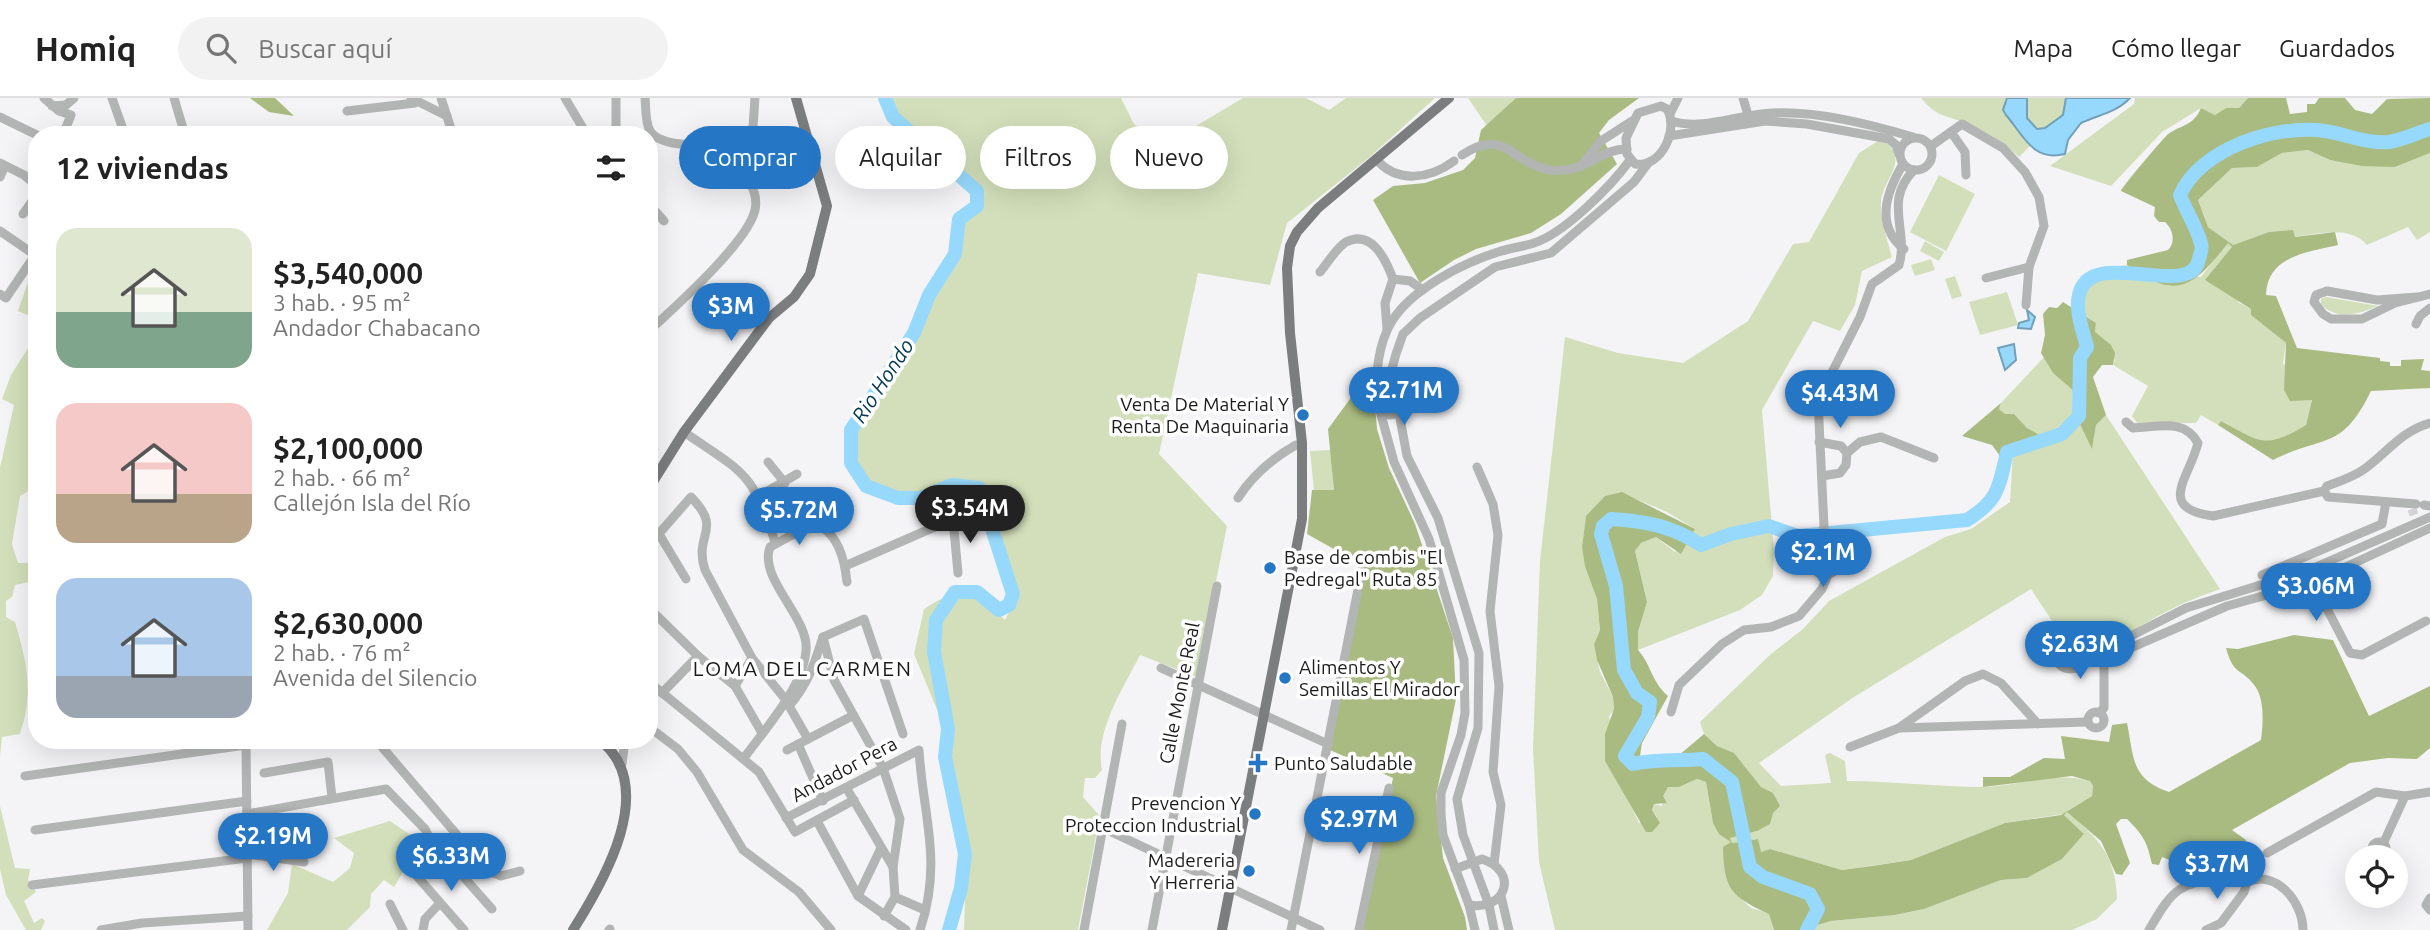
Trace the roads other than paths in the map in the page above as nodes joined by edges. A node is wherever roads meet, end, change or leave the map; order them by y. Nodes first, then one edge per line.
1 (44, 98) edge
2 (74, 98) edge
3 (112, 98) edge
4 (174, 98) edge
5 (441, 98) edge
6 (565, 98) edge
7 (573, 98) edge
8 (618, 98) edge
9 (645, 98) edge
10 (755, 98) edge
11 (796, 98) edge
12 (1449, 98) edge
13 (1659, 98) edge
14 (1678, 98) edge
15 (413, 100) edge
16 (52, 106) junction
17 (1745, 106) edge
18 (1651, 107) junction
19 (346, 111) dead end
20 (447, 116) junction
21 (0, 117) edge
22 (1670, 117) junction
23 (1633, 120) junction
24 (66, 126) edge
25 (122, 126) edge
26 (182, 126) edge
27 (450, 126) edge
28 (582, 126) edge
29 (587, 126) edge
30 (618, 126) edge
31 (648, 126) edge
32 (753, 126) edge
33 (28, 131) edge
34 (1951, 132) junction
35 (1669, 136) junction
36 (1913, 137) junction
37 (658, 138) edge
38 (679, 144) edge
39 (1931, 146) junction
40 (1627, 149) junction
41 (1376, 159) junction
42 (1901, 159) junction
43 (1630, 160) junction
44 (1649, 162) junction
45 (2, 165) edge
46 (1579, 168) junction
47 (1914, 170) junction
48 (1966, 176) dead end
49 (0, 177) edge
50 (28, 178) edge
51 (754, 189) edge
52 (28, 207) edge
53 (23, 214) dead end
54 (658, 214) edge
55 (664, 221) dead end
56 (2, 236) edge
57 (1904, 249) junction
58 (28, 251) edge
59 (28, 264) edge
60 (2028, 267) junction
61 (1320, 272) dead end
62 (1986, 278) dead end
63 (1393, 279) junction
64 (1423, 290) junction
65 (2430, 293) edge
66 (3, 296) edge
67 (2417, 297) junction
68 (2026, 305) dead end
69 (2430, 308) edge
70 (658, 322) edge
71 (2416, 324) dead end
72 (1387, 331) junction
73 (1395, 388) junction
74 (1376, 398) junction
75 (1380, 411) junction
76 (1399, 413) junction
77 (2126, 422) dead end
78 (2430, 423) edge
79 (684, 432) junction
80 (1819, 442) junction
81 (1296, 445) dead end
82 (1847, 453) junction
83 (1934, 458) dead end
84 (768, 462) dead end
85 (1477, 467) dead end
86 (658, 474) edge
87 (797, 474) dead end
88 (1822, 476) junction
89 (785, 482) junction
90 (2324, 491) junction
91 (759, 496) junction
92 (1238, 498) dead end
93 (2386, 502) junction
94 (2418, 509) edge
95 (2430, 517) edge
96 (2430, 528) edge
97 (659, 534) joint
98 (775, 542) junction
99 (1825, 548) junction
100 (2336, 557) junction
101 (845, 566) junction
102 (1362, 569) dead end
103 (2341, 569) junction
104 (958, 573) dead end
105 (1828, 575) junction
106 (2262, 575) dead end
107 (686, 579) dead end
108 (847, 582) dead end
109 (2313, 582) junction
110 (1217, 586) dead end
111 (658, 617) edge
112 (2426, 621) dead end
113 (823, 637) junction
114 (2084, 651) junction
115 (698, 656) junction
116 (2104, 657) junction
117 (752, 658) junction
118 (2080, 665) junction
119 (1161, 668) dead end
120 (1199, 684) junction
121 (735, 686) junction
122 (658, 690) edge
123 (662, 694) junction
124 (787, 703) junction
125 (1671, 712) dead end
126 (2099, 713) junction
127 (1265, 714) junction
128 (852, 716) junction
129 (2087, 722) junction
130 (1122, 724) dead end
131 (2038, 724) junction
132 (1899, 728) junction
133 (762, 733) junction
134 (658, 734) edge
135 (903, 734) dead end
136 (808, 739) junction
137 (798, 744) junction
138 (1328, 744) junction
139 (1850, 747) dead end
140 (200, 749) edge
141 (246, 749) edge
142 (384, 749) edge
143 (608, 749) edge
144 (624, 749) edge
145 (787, 750) dead end
146 (744, 758) junction
147 (622, 764) junction
148 (883, 768) junction
149 (264, 773) dead end
150 (25, 776) dead end
151 (1389, 788) dead end
152 (847, 789) junction
153 (2430, 792) edge
154 (2405, 796) junction
155 (332, 798) junction
156 (854, 800) junction
157 (247, 801) junction
158 (822, 801) junction
159 (247, 814) junction
160 (786, 818) junction
161 (817, 821) junction
162 (35, 830) dead end
163 (1105, 830) junction
164 (430, 839) junction
165 (2383, 844) dead end
166 (881, 848) junction
167 (2267, 853) dead end
168 (247, 856) junction
169 (1166, 858) junction
170 (1473, 860) junction
171 (304, 862) dead end
172 (1494, 864) junction
173 (893, 867) junction
174 (1455, 869) junction
175 (520, 871) dead end
176 (2247, 882) junction
177 (32, 885) dead end
178 (1230, 889) junction
179 (858, 896) junction
180 (1501, 896) junction
181 (894, 897) junction
182 (2430, 898) edge
183 (440, 903) junction
184 (390, 904) dead end
185 (1469, 905) junction
186 (1489, 905) junction
187 (492, 909) dead end
188 (925, 910) junction
189 (2430, 910) edge
190 (248, 916) junction
191 (884, 916) junction
192 (1294, 917) junction
193 (101, 930) edge
194 (248, 930) edge
195 (403, 930) edge
196 (423, 930) edge
197 (464, 930) edge
198 (572, 930) edge
199 (831, 930) edge
200 (906, 930) edge
201 (920, 930) edge
202 (1084, 930) edge
203 (1152, 930) edge
204 (1222, 930) edge
205 (1291, 930) edge
206 (1320, 930) edge
207 (1359, 930) edge
208 (1475, 930) edge
209 (1494, 930) edge
210 (1509, 930) edge
211 (2149, 930) edge
212 (2206, 930) edge
213 (2303, 930) edge

1 - 16 street
2 - 16 street
3 - 25 street
4 - 26 street
5 - 20 street
6 - 28 street
7 - 29 street
8 - 30 street
9 - 31 street
10 - 32 street
11 - 79 main road
12 - 41 main road
13 - 18 street
14 - 22 street
15 - 19 street
15 - 20 street
16 - 24 street
17 - 22 street
17 - 36 street
18 - 22 street
18 - 23 street
20 - 27 street
21 - 33 street
22 - 35 street
23 - 40 street
23 - 46 street
34 - 39 street
34 - 48 street
34 - 60 street
35 - 42 street
35 - 44 street
36 - 39 street
36 - 42 street
37 - 38 street
39 - 47 street
40 - 43 street
40 - 46 street
41 - 46 street
41 - 127 main road
42 - 47 street
42 - 57 street
43 - 44 street
43 - 64 street
44 - 73 street
45 - 49 street
45 - 50 street
47 - 57 street
51 - 70 street
52 - 53 street
54 - 55 street
56 - 58 street
57 - 80 street
59 - 66 street
60 - 62 street
60 - 68 street
61 - 63 street
63 - 64 street
63 - 72 street
64 - 72 street
65 - 67 street
67 - 67 street
69 - 71 street
72 - 74 street
73 - 74 street
73 - 76 street
74 - 75 street
75 - 76 street
75 - 174 street
76 - 170 street
77 - 90 street
78 - 90 street
79 - 86 main road
79 - 91 street
80 - 82 street
80 - 88 street
81 - 92 street
82 - 83 street
82 - 88 street
84 - 89 street
85 - 172 street
87 - 89 street
88 - 99 street
89 - 91 street
90 - 93 street
91 - 98 street
93 - 94 street
93 - 106 street
94 - 95 street
94 - 100 street
96 - 103 street
97 - 107 street
97 - 117 street
98 - 101 street
98 - 124 street
99 - 105 street
99 - 105 street
100 - 103 street
100 - 114 street
101 - 104 street
101 - 108 street
102 - 138 street
103 - 109 street
105 - 125 street
109 - 112 street
109 - 116 street
110 - 120 street, Calle Monte Real
111 - 115 street
113 - 124 street
113 - 128 street
113 - 135 street
114 - 118 street
114 - 118 street
115 - 121 street
115 - 123 street
116 - 118 street
116 - 126 street
117 - 121 street
117 - 124 street
119 - 120 street
120 - 127 street
120 - 169 street, Calle Monte Real
121 - 133 street
122 - 123 street
123 - 146 street
124 - 133 street
124 - 136 street
126 - 129 street
126 - 129 street
127 - 138 street
127 - 178 main road
128 - 136 street
128 - 148 street
129 - 131 street
130 - 163 street
131 - 132 street
131 - 132 street
132 - 139 street
133 - 146 street
134 - 199 street
136 - 137 street
137 - 145 street
137 - 158 street
138 - 192 street
140 - 150 street
141 - 157 street
142 - 175 street
143 - 147 main road
144 - 147 street
146 - 160 street
147 - 198 main road
148 - 152 street, Andador Pera
148 - 173 street
148 - 188 street, Andador Pera
149 - 155 street
151 - 207 street
152 - 156 street
152 - 158 street, Andador Pera
153 - 154 street
154 - 165 street
154 - 167 street
155 - 159 street
155 - 164 street
156 - 161 street
156 - 166 street
157 - 159 street
157 - 162 street
158 - 160 street, Andador Pera
159 - 168 street
160 - 161 street
161 - 179 street
163 - 169 street
163 - 202 street
164 - 183 street
164 - 187 street
166 - 173 street
166 - 179 street
168 - 171 street
168 - 177 street
168 - 190 street
169 - 178 street
169 - 203 street, Calle Monte Real
170 - 172 street
170 - 174 street
170 - 186 street
172 - 180 street
173 - 181 street
174 - 185 street
176 - 211 street
176 - 212 street
176 - 213 street
178 - 192 street
178 - 204 main road
179 - 191 street
180 - 186 street
180 - 210 street
181 - 188 street
181 - 191 street
182 - 189 street
183 - 196 street
183 - 197 street
184 - 195 street
185 - 186 street
185 - 208 street
186 - 209 street
188 - 201 street
190 - 193 street
190 - 194 street
191 - 200 street
192 - 205 street
192 - 206 street

